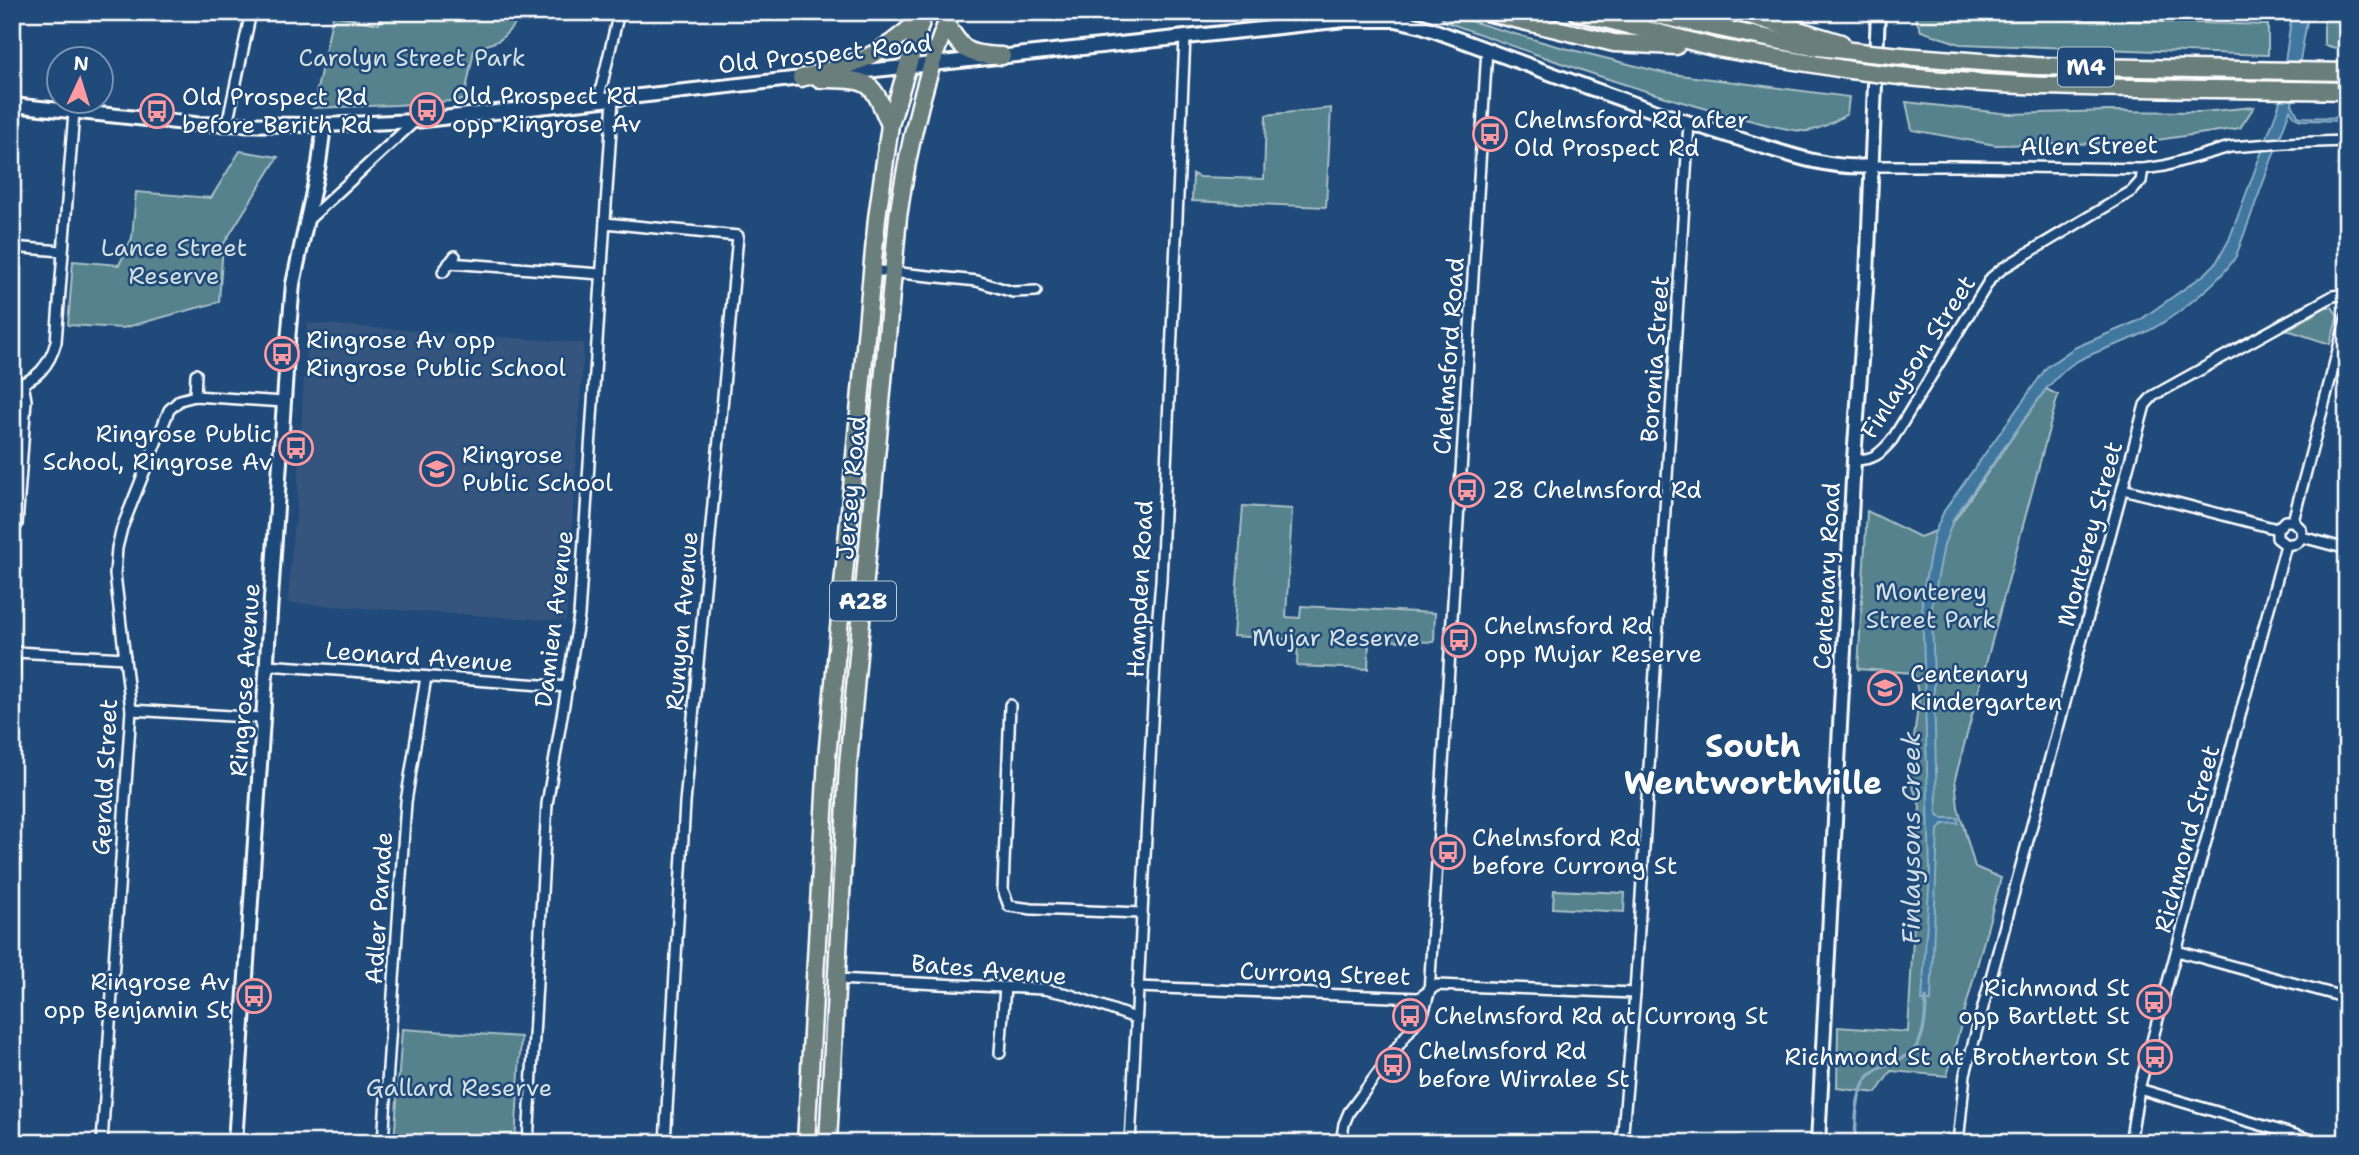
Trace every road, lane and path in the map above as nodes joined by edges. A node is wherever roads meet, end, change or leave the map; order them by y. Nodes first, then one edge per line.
1 (251, 12) edge
2 (619, 12) edge
3 (1486, 12) edge
4 (1577, 12) edge
5 (1642, 12) edge
6 (1740, 12) edge
7 (1878, 12) edge
8 (923, 15) edge
9 (949, 18) edge
10 (1185, 37) junction
11 (1717, 48) junction
12 (1487, 49) junction
13 (1852, 49) junction
14 (1002, 56) junction
15 (931, 64) junction
16 (907, 66) junction
17 (2347, 72) edge
18 (802, 78) junction
19 (2347, 91) edge
20 (613, 99) junction
21 (598, 101) junction
22 (12, 105) edge
23 (46, 109) edge
24 (74, 116) edge
25 (109, 116) edge
26 (415, 121) junction
27 (1689, 123) junction
28 (227, 125) junction
29 (324, 125) junction
30 (890, 125) junction
31 (2347, 141) edge
32 (1871, 166) junction
33 (2143, 169) junction
34 (307, 221) junction
35 (605, 223) junction
36 (12, 247) edge
37 (62, 251) junction
38 (872, 270) junction
39 (443, 272) dead end
40 (893, 273) junction
41 (601, 274) junction
42 (1036, 291) dead end
43 (2347, 294) edge
44 (2347, 316) edge
45 (196, 374) dead end
46 (23, 383) junction
47 (12, 385) edge
48 (195, 396) junction
49 (284, 402) junction
50 (1854, 460) junction
51 (2123, 489) junction
52 (2293, 521) junction
53 (17, 525) dead end
54 (2277, 529) junction
55 (2302, 537) junction
56 (2286, 545) junction
57 (2347, 549) edge
58 (125, 659) junction
59 (267, 665) junction
60 (426, 677) junction
61 (568, 687) junction
62 (12, 699) edge
63 (1010, 705) dead end
64 (131, 710) junction
65 (264, 718) junction
66 (1142, 913) junction
67 (2177, 951) junction
68 (2347, 978) edge
69 (836, 979) junction
70 (1005, 987) junction
71 (1137, 987) junction
72 (1429, 993) junction
73 (1635, 993) junction
74 (2344, 998) edge
75 (1135, 1018) junction
76 (1000, 1053) dead end
77 (2138, 1090) junction
78 (102, 1143) edge
79 (235, 1143) edge
80 (383, 1143) edge
81 (528, 1143) edge
82 (665, 1143) edge
83 (806, 1143) edge
84 (828, 1143) edge
85 (1130, 1143) edge
86 (1342, 1143) edge
87 (1622, 1143) edge
88 (1818, 1143) edge
89 (1958, 1143) edge
90 (2130, 1143) edge
91 (2322, 1143) edge

1 - 28 street
2 - 21 street
3 - 11 highway
4 - 11 highway, M4
5 - 13 highway
6 - 13 highway
7 - 32 main road, Centenary Road
8 - 16 highway, Jersey Road / A28
8 - 18 highway
9 - 14 highway
9 - 15 highway, Jersey Road / A28
10 - 12 main road, Old Prospect Road
10 - 14 main road, Old Prospect Road
10 - 66 street, Hampden Road
11 - 19 highway, M4, bridge
12 - 27 main road, Old Prospect Road
12 - 72 street, Chelmsford Road
13 - 17 highway, M4, bridge
14 - 15 main road, Old Prospect Road
15 - 16 main road, Old Prospect Road
15 - 40 highway, Jersey Road / A28
16 - 18 main road, Old Prospect Road
16 - 30 highway, Jersey Road / A28
18 - 20 main road, Old Prospect Road
18 - 30 highway
20 - 21 main road, Old Prospect Road
20 - 35 street, Damien Avenue
21 - 26 main road, Old Prospect Road
22 - 23 main road, Old Prospect Road
24 - 37 street
25 - 28 main road, Old Prospect Road
26 - 29 main road, Old Prospect Road
26 - 34 street
27 - 32 main road, Old Prospect Road
27 - 73 street, Boronia Street
28 - 29 main road, Old Prospect Road
29 - 34 main road, Ringrose Avenue
30 - 38 highway, Jersey Road / A28
31 - 33 street, Allen Street
32 - 33 street, Allen Street
32 - 50 main road, Centenary Road
33 - 50 street, Finlayson Street
34 - 49 main road, Ringrose Avenue
35 - 41 street, Damien Avenue
35 - 82 street, Runyon Avenue
36 - 37 street
37 - 46 street
38 - 40 street
38 - 83 highway, Jersey Road / A28
39 - 41 street
40 - 42 street
40 - 69 highway, Jersey Road / A28
41 - 61 street, Damien Avenue
43 - 51 street, Monterey Street
44 - 52 street
45 - 48 street
46 - 47 street
46 - 53 street
48 - 49 street
48 - 58 street, Gerald Street
49 - 59 main road, Ringrose Avenue
50 - 88 main road, Centenary Road
51 - 54 street
51 - 89 street, Monterey Street
52 - 54 street
52 - 55 street
54 - 56 street
55 - 56 street
55 - 57 street
56 - 67 street, Richmond Street
58 - 62 street
58 - 64 street, Gerald Street
59 - 60 street, Leonard Avenue
59 - 65 main road, Ringrose Avenue
60 - 61 street, Leonard Avenue
60 - 80 street, Adler Parade
61 - 81 street, Damien Avenue
63 - 66 street
64 - 65 street
64 - 78 street, Gerald Street
65 - 79 main road, Ringrose Avenue
66 - 71 street, Hampden Road
67 - 74 street
67 - 77 street, Richmond Street
68 - 74 street
69 - 70 street, Bates Avenue
69 - 84 highway, Jersey Road / A28
70 - 75 street, Bates Avenue
70 - 76 street
71 - 72 street, Currong Street
71 - 75 street, Hampden Road
72 - 73 street, Currong Street
72 - 86 street, Chelmsford Road
73 - 87 street, Boronia Street
75 - 85 street, Hampden Road
77 - 90 street, Richmond Street
77 - 91 street

